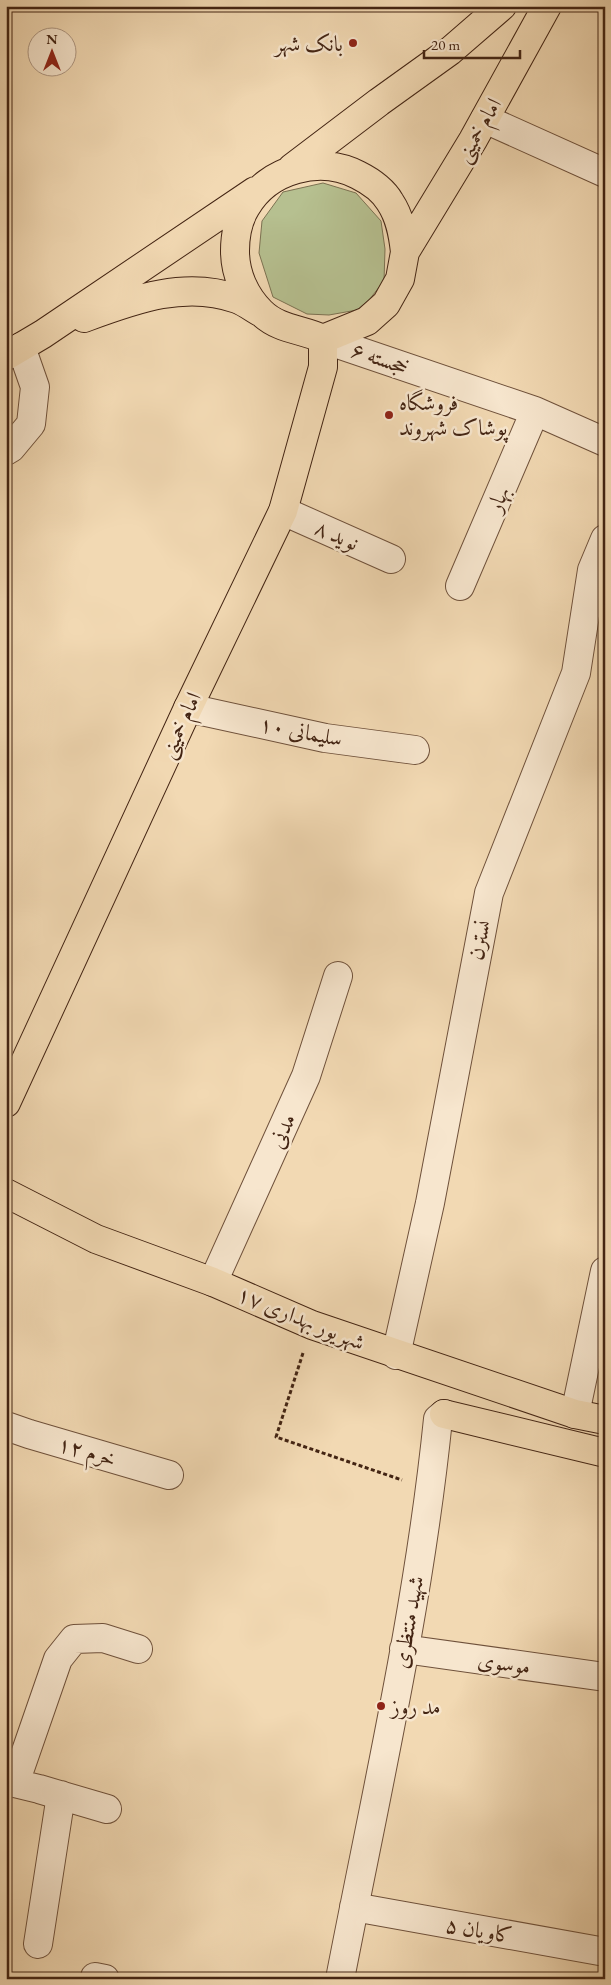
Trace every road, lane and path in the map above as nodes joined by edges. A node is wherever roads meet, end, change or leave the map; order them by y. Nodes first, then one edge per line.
1 (502, 6) edge
2 (547, 6) edge
3 (485, 119) junction
4 (289, 171) junction
5 (605, 173) edge
6 (264, 185) junction
7 (405, 252) junction
8 (262, 313) junction
9 (323, 339) junction
10 (23, 346) edge
11 (535, 412) junction
12 (605, 442) edge
13 (6, 452) edge
14 (283, 511) junction
15 (605, 539) edge
16 (391, 559) dead end
17 (460, 586) dead end
18 (188, 708) junction
19 (415, 750) dead end
20 (338, 976) dead end
21 (6, 1102) edge
22 (6, 1193) edge
23 (605, 1271) edge
24 (213, 1282) junction
25 (312, 1325) junction
26 (396, 1355) junction
27 (444, 1414) joint
28 (575, 1414) junction
29 (605, 1420) edge
30 (6, 1426) edge
31 (605, 1453) edge
32 (169, 1475) dead end
33 (431, 1490) junction
34 (138, 1649) dead end
35 (404, 1649) junction
36 (605, 1677) edge
37 (11, 1782) edge
38 (60, 1795) junction
39 (107, 1809) dead end
40 (354, 1907) junction
41 (38, 1944) dead end
42 (605, 1952) edge
43 (340, 1979) edge

1 - 4 main road
2 - 3 main road, امام خمینی
3 - 5 street
3 - 7 main road, امام خمینی
4 - 6 main road
4 - 7 main road
6 - 8 main road
6 - 10 main road
7 - 9 main road
8 - 9 main road
8 - 10 main road
9 - 11 street, خجسته ۶
9 - 14 main road, امام خمینی
10 - 13 street
11 - 12 street, خجسته ۶
11 - 17 street, بهار
14 - 16 street, نوید ۸
14 - 18 main road, امام خمینی
15 - 26 street, نسترن
18 - 19 street, سلیمانی ۱۰
18 - 21 main road, امام خمینی
20 - 24 street, مدنی
22 - 24 main road, ۱۷ شهریور بهداری
23 - 28 street
24 - 25 main road, ۱۷ شهریور بهداری
25 - 26 main road, ۱۷ شهریور بهداری
25 - 33 path
26 - 28 main road, ۱۷ شهریور بهداری
27 - 31 main road
27 - 33 street, شهید منتظری
28 - 29 main road, ۱۷ شهریور بهداری
30 - 32 street, خرم ۱۲
33 - 35 street, شهید منتظری
34 - 37 street
35 - 36 street, موسوی
35 - 40 street, شهید منتظری
37 - 38 street
38 - 39 street
38 - 41 street
40 - 42 street, کاویان ۵
40 - 43 street, شهید منتظری

